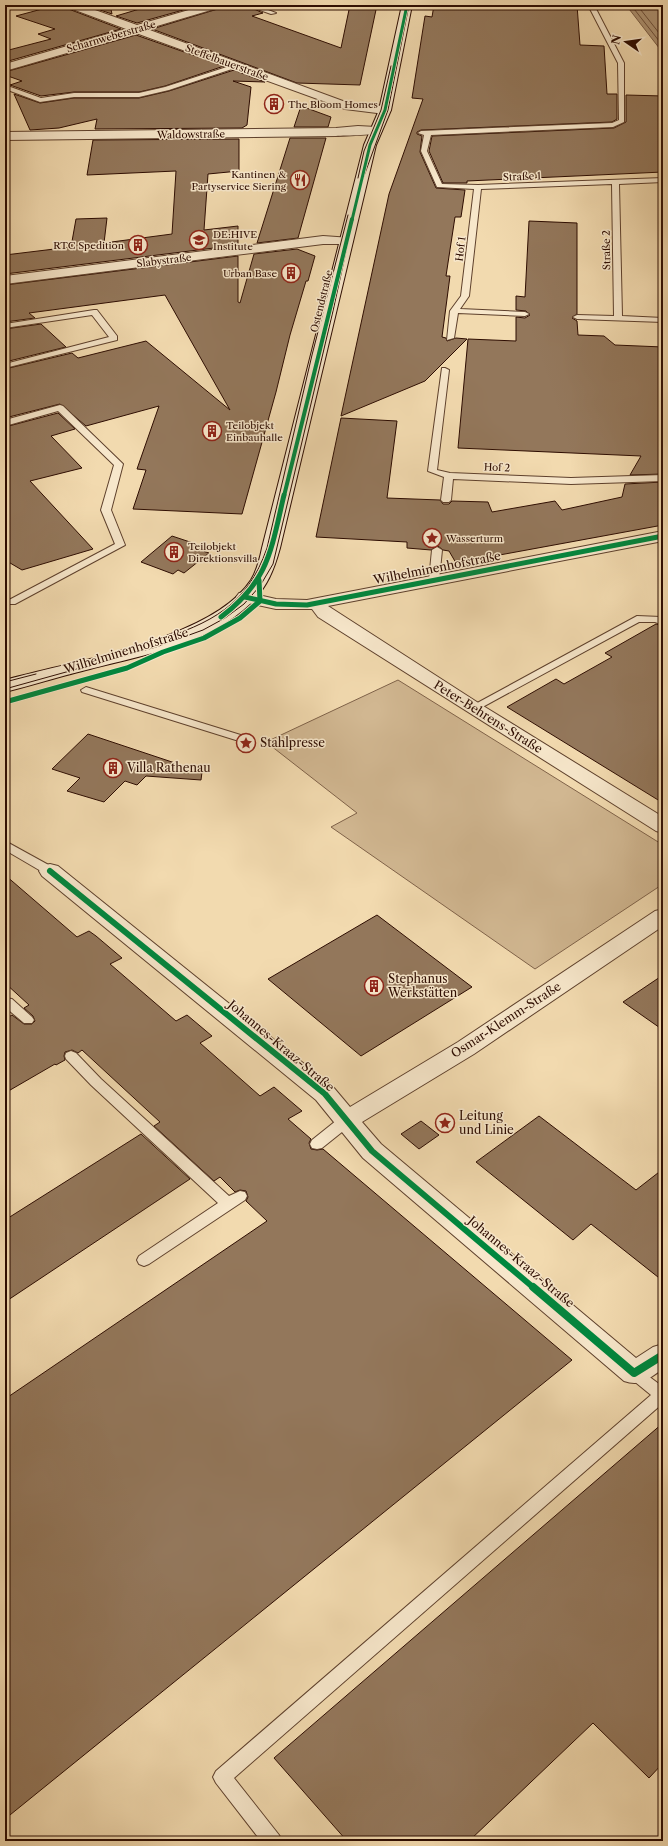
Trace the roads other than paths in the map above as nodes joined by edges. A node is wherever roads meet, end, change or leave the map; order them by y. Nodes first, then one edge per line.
1 (71, 5) edge
2 (217, 5) edge
3 (249, 5) edge
4 (407, 5) edge
5 (591, 5) edge
6 (273, 13) dead end
7 (136, 29) junction
8 (236, 66) junction
9 (5, 68) edge
10 (5, 87) edge
11 (385, 110) junction
12 (376, 131) junction
13 (14, 134) edge
14 (663, 180) edge
15 (615, 182) junction
16 (478, 187) junction
17 (346, 240) junction
18 (5, 280) edge
19 (454, 311) junction
20 (525, 314) dead end
21 (577, 317) dead end
22 (618, 318) junction
23 (663, 320) edge
24 (5, 326) edge
25 (450, 338) dead end
26 (5, 366) edge
27 (445, 370) dead end
28 (5, 423) edge
29 (449, 476) junction
30 (663, 478) edge
31 (446, 500) dead end
32 (663, 536) edge
33 (437, 550) dead end
34 (434, 580) junction
35 (245, 597) junction
36 (12, 602) dead end
37 (317, 603) junction
38 (663, 622) edge
39 (5, 686) edge
40 (86, 690) dead end
41 (473, 708) junction
42 (243, 739) dead end
43 (663, 826) edge
44 (5, 845) edge
45 (50, 871) joint
46 (663, 916) edge
47 (5, 1003) edge
48 (28, 1020) dead end
49 (71, 1056) dead end
50 (347, 1120) junction
51 (317, 1144) dead end
52 (240, 1196) dead end
53 (228, 1204) junction
54 (144, 1260) dead end
55 (663, 1355) edge
56 (634, 1373) junction
57 (273, 1841) edge

1 - 7 street, Steffelbauerstraße
2 - 7 street, Scharnweberstraße
3 - 6 lane
4 - 11 street, Ostendstraße
5 - 16 lane, Straße 1
7 - 8 street, Steffelbauerstraße
7 - 9 street, Scharnweberstraße
8 - 10 lane
8 - 11 street, Steffelbauerstraße
11 - 12 street, Ostendstraße
12 - 13 street, Waldowstraße
12 - 17 street, Ostendstraße
14 - 15 lane, Straße 1
15 - 16 lane, Straße 1
15 - 22 lane, Straße 2
16 - 19 lane, Hof 1
17 - 18 street, Slabystraße
17 - 35 street, Ostendstraße
19 - 20 lane
19 - 25 lane, Hof 1
21 - 22 lane
22 - 23 lane
24 - 26 lane
27 - 29 lane, Hof 2
28 - 36 lane
29 - 30 lane, Hof 2
29 - 31 lane
32 - 34 street, Wilhelminenhofstraße
33 - 34 lane
34 - 37 street, Wilhelminenhofstraße
35 - 37 street, Wilhelminenhofstraße
35 - 39 street, Wilhelminenhofstraße
37 - 41 street, Peter-Behrens-Straße
38 - 41 lane
40 - 42 lane
41 - 43 street, Peter-Behrens-Straße
44 - 45 lane, Johannes-Kraaz-Straße
45 - 50 street, Johannes-Kraaz-Straße
46 - 50 street, Osmar-Klemm-Straße
47 - 48 lane
49 - 53 lane
50 - 51 lane
50 - 56 street, Johannes-Kraaz-Straße
52 - 53 lane
53 - 54 lane
55 - 56 street
56 - 57 lane

